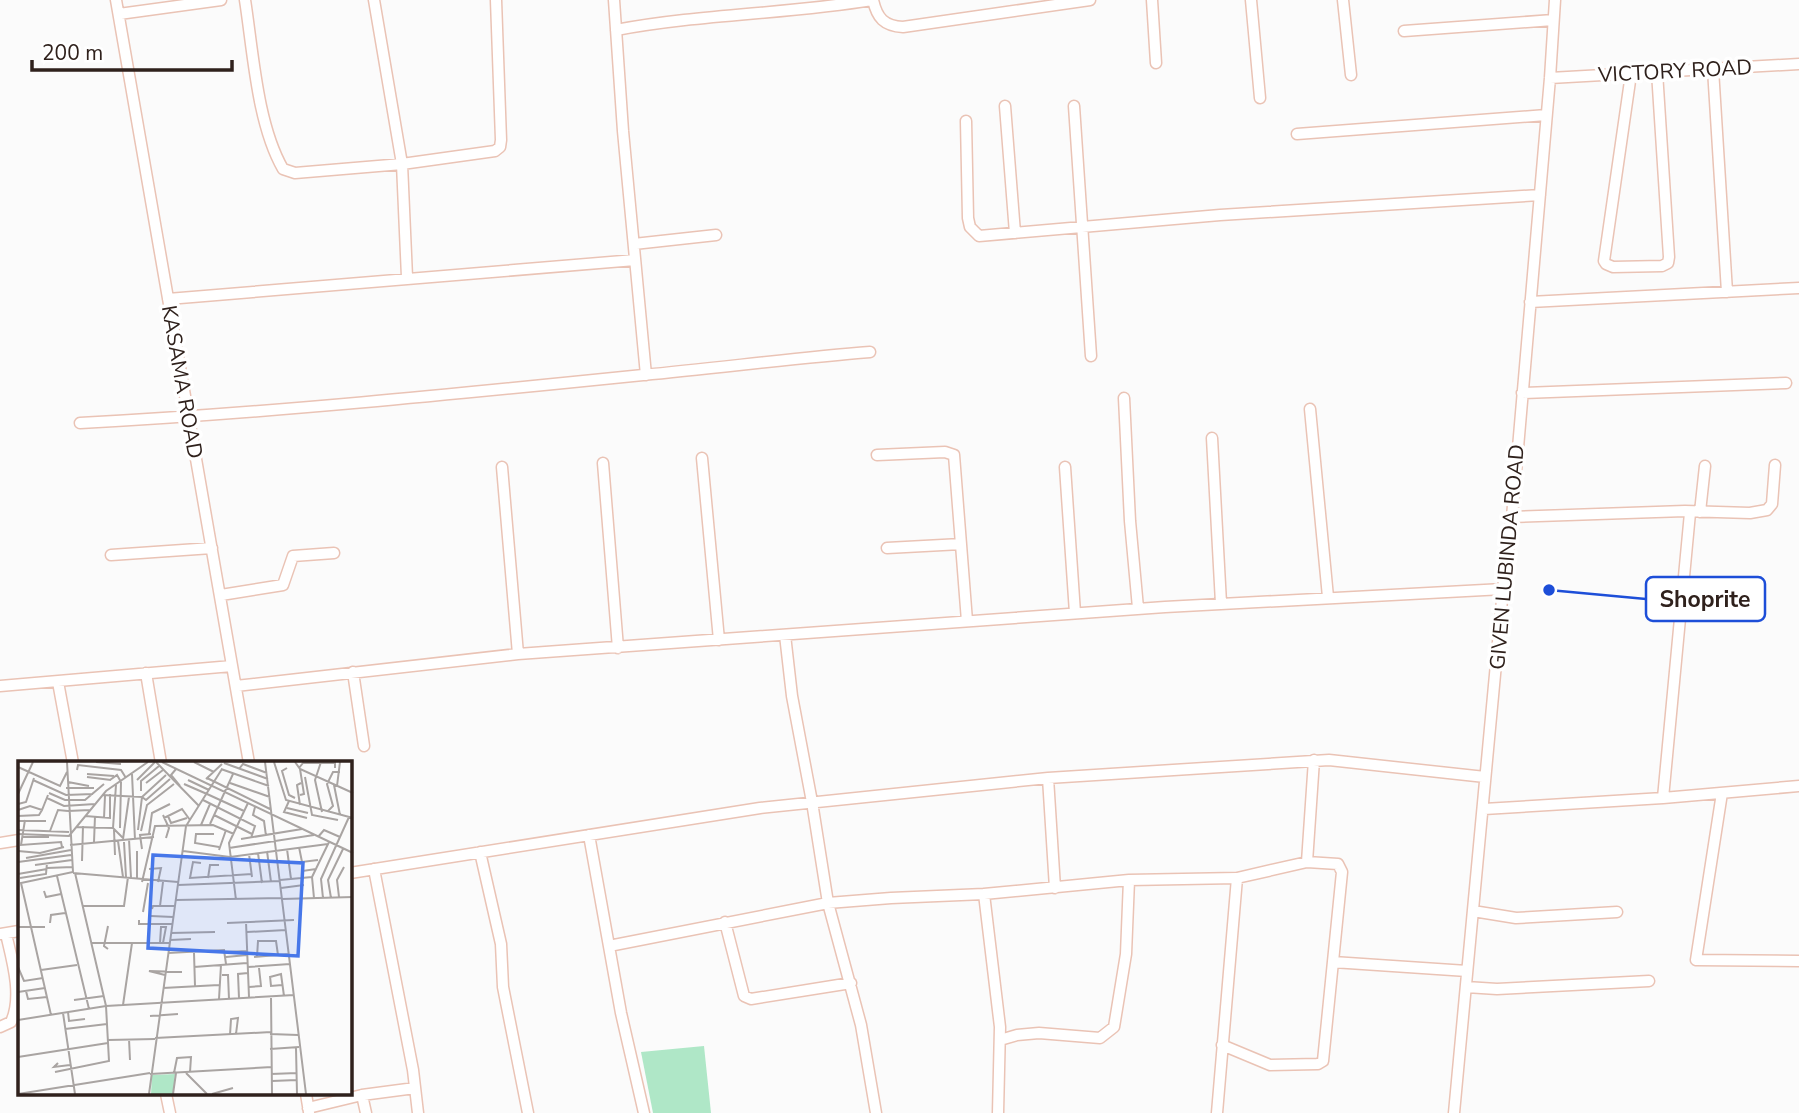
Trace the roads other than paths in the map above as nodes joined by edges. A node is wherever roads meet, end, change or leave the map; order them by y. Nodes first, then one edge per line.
1 (116, 0) edge
2 (221, 0) edge
3 (245, 0) edge
4 (373, 0) edge
5 (496, 0) edge
6 (614, 0) edge
7 (872, 0) edge
8 (1090, 0) edge
9 (1152, 0) edge
10 (1251, 0) edge
11 (1343, 0) edge
12 (1555, 0) edge
13 (1028, 5) edge
14 (119, 14) junction
15 (1553, 20) junction
16 (616, 30) junction
17 (1404, 31) dead end
18 (1156, 63) dead end
19 (1799, 64) edge
20 (1713, 69) junction
21 (1657, 72) junction
22 (1631, 74) junction
23 (1351, 75) dead end
24 (1550, 78) junction
25 (1259, 98) dead end
26 (1005, 106) dead end
27 (1074, 106) dead end
28 (1546, 116) junction
29 (966, 121) dead end
30 (1297, 134) dead end
31 (402, 164) junction
32 (1540, 195) junction
33 (1082, 227) junction
34 (1014, 233) junction
35 (716, 236) dead end
36 (634, 244) junction
37 (635, 260) junction
38 (407, 278) junction
39 (1799, 288) edge
40 (1727, 292) junction
41 (168, 299) junction
42 (1530, 302) junction
43 (870, 352) dead end
44 (1091, 356) dead end
45 (646, 375) junction
46 (1786, 383) dead end
47 (1522, 393) junction
48 (1124, 398) dead end
49 (1310, 409) dead end
50 (187, 417) junction
51 (80, 423) dead end
52 (1212, 438) dead end
53 (877, 455) dead end
54 (702, 458) dead end
55 (603, 463) dead end
56 (1775, 465) dead end
57 (1705, 466) dead end
58 (502, 467) dead end
59 (1065, 467) dead end
60 (1695, 513) junction
61 (1512, 517) junction
62 (961, 544) junction
63 (212, 548) junction
64 (887, 548) dead end
65 (334, 553) dead end
66 (111, 555) dead end
67 (1503, 589) junction
68 (221, 595) junction
69 (1328, 597) junction
70 (1221, 603) junction
71 (1138, 608) junction
72 (1075, 613) junction
73 (967, 621) junction
74 (785, 635) junction
75 (719, 640) junction
76 (618, 648) junction
77 (518, 654) junction
78 (232, 666) junction
79 (353, 672) junction
80 (146, 673) junction
81 (58, 682) junction
82 (0, 686) edge
83 (236, 686) junction
84 (364, 746) dead end
85 (1314, 760) junction
86 (73, 761) edge
87 (161, 761) edge
88 (249, 761) edge
89 (1485, 777) junction
90 (1048, 778) junction
91 (1799, 786) edge
92 (1722, 793) junction
93 (1663, 798) junction
94 (812, 802) junction
95 (1484, 809) junction
96 (589, 835) junction
97 (18, 839) edge
98 (0, 843) edge
99 (480, 852) junction
100 (1307, 862) junction
101 (374, 869) junction
102 (352, 873) edge
103 (1237, 878) junction
104 (1129, 880) junction
105 (1055, 888) junction
106 (984, 894) junction
107 (828, 903) junction
108 (1473, 911) junction
109 (1618, 912) dead end
110 (725, 922) junction
111 (3, 934) edge
112 (609, 946) junction
113 (1799, 961) edge
114 (1333, 962) junction
115 (1467, 971) junction
116 (1649, 981) dead end
117 (851, 983) junction
118 (1466, 987) junction
119 (0, 1027) edge
120 (1000, 1040) junction
121 (1222, 1045) junction
122 (415, 1088) junction
123 (362, 1095) junction
124 (309, 1110) edge
125 (366, 1113) edge
126 (418, 1113) edge
127 (528, 1113) edge
128 (644, 1113) edge
129 (876, 1113) edge
130 (998, 1113) edge
131 (1217, 1113) edge
132 (1454, 1113) edge

1 - 14 street, KASAMA ROAD
2 - 14 street
3 - 31 street
4 - 31 street
5 - 31 street
6 - 16 street
7 - 13 street
7 - 16 street
8 - 13 street
9 - 18 street
10 - 25 street
11 - 23 street
12 - 15 street, GIVEN LUBINDA ROAD
14 - 41 street, KASAMA ROAD
15 - 17 street
15 - 24 street, GIVEN LUBINDA ROAD
16 - 36 street
19 - 20 street, VICTORY ROAD
20 - 21 street, VICTORY ROAD
20 - 40 street
21 - 22 street, VICTORY ROAD
21 - 22 street
22 - 24 street, VICTORY ROAD
24 - 28 street, GIVEN LUBINDA ROAD
26 - 34 street
27 - 33 street
28 - 30 street
28 - 32 street, GIVEN LUBINDA ROAD
29 - 34 street
31 - 38 street
32 - 33 street
32 - 42 street, GIVEN LUBINDA ROAD
33 - 34 street
33 - 44 street
35 - 36 street
36 - 37 street
37 - 38 street
37 - 45 street
38 - 41 street
39 - 40 street
40 - 42 street
41 - 50 street, KASAMA ROAD
42 - 47 street, GIVEN LUBINDA ROAD
43 - 45 street
45 - 50 street
46 - 47 street
47 - 61 street, GIVEN LUBINDA ROAD
48 - 71 street
49 - 69 street
50 - 51 street
50 - 63 street, KASAMA ROAD
52 - 70 street
53 - 62 street
54 - 75 street
55 - 76 street
56 - 60 street
57 - 60 street
58 - 77 street
59 - 72 street
60 - 61 street
60 - 93 street
61 - 67 street, GIVEN LUBINDA ROAD
62 - 64 street
62 - 73 street
63 - 66 street
63 - 68 street, KASAMA ROAD
65 - 68 street
67 - 69 street
67 - 89 street, GIVEN LUBINDA ROAD
68 - 78 street, KASAMA ROAD
69 - 70 street
70 - 71 street
71 - 72 street
72 - 73 street
73 - 74 street
74 - 75 street
74 - 94 street
75 - 76 street
76 - 77 street
77 - 79 street
78 - 80 street
78 - 83 street, KASAMA ROAD
79 - 83 street
79 - 84 street
80 - 81 street
80 - 87 street
81 - 82 street
81 - 86 street
83 - 88 street, KASAMA ROAD
85 - 89 street
85 - 90 street
85 - 100 street
89 - 95 street, GIVEN LUBINDA ROAD
90 - 94 street
90 - 105 street
91 - 92 street
92 - 93 street
92 - 113 street
93 - 95 street
94 - 96 street
94 - 107 street
95 - 108 street, GIVEN LUBINDA ROAD
96 - 99 street
96 - 112 street
97 - 98 street
99 - 101 street
99 - 127 street
100 - 103 street
100 - 114 street
101 - 102 street
101 - 122 street
103 - 104 street
103 - 121 street
104 - 105 street
104 - 120 street
105 - 106 street
106 - 107 street
106 - 120 street
107 - 110 street
107 - 117 street
108 - 109 street
108 - 115 street, GIVEN LUBINDA ROAD
110 - 112 street
110 - 117 street
111 - 119 street
112 - 128 street
114 - 115 street
114 - 121 street
115 - 118 street, GIVEN LUBINDA ROAD
116 - 118 street
117 - 129 street
118 - 132 street, GIVEN LUBINDA ROAD
120 - 130 street
121 - 131 street
122 - 123 street
122 - 126 street
123 - 124 street
123 - 125 street

